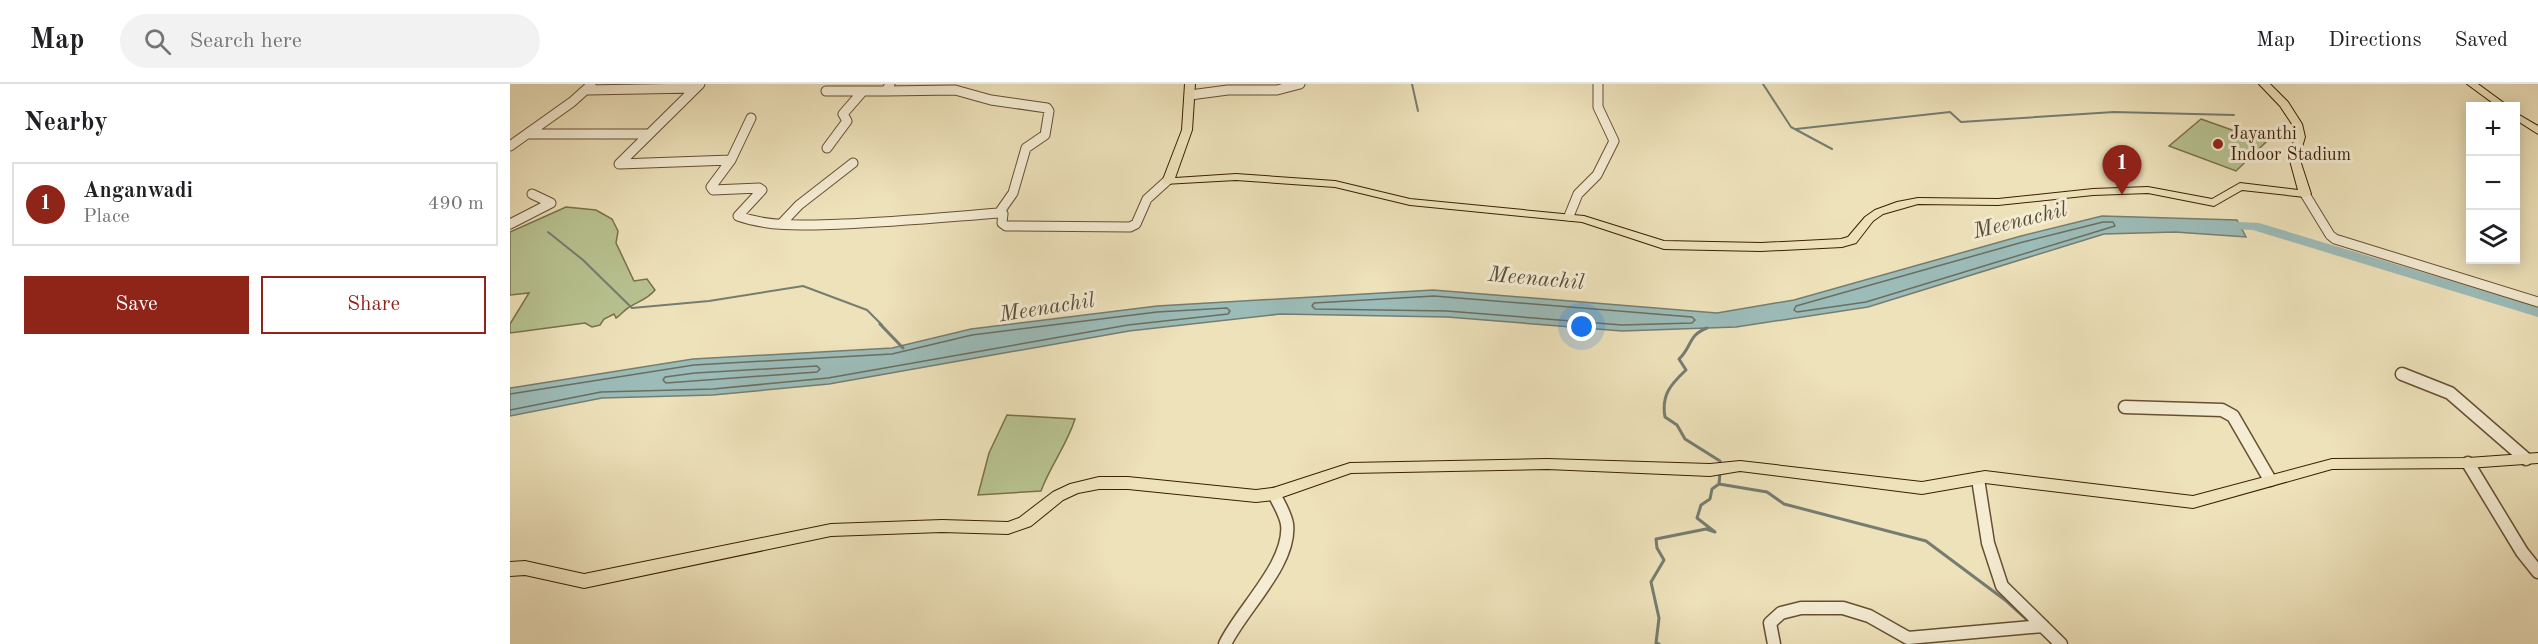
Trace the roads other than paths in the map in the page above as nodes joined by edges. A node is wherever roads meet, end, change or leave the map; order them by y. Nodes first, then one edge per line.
1 (1300, 84) edge
2 (1598, 84) edge
3 (2264, 84) edge
4 (2472, 84) edge
5 (698, 86) edge
6 (589, 87) edge
7 (888, 87) edge
8 (1190, 89) edge
9 (826, 91) dead end
10 (863, 91) junction
11 (2497, 102) edge
12 (751, 118) dead end
13 (2520, 119) edge
14 (2538, 131) edge
15 (528, 134) junction
16 (647, 134) junction
17 (510, 146) edge
18 (827, 148) dead end
19 (731, 160) junction
20 (853, 163) dead end
21 (1168, 180) junction
22 (532, 194) dead end
23 (2305, 194) junction
24 (999, 213) junction
25 (1569, 216) junction
26 (510, 224) edge
27 (781, 224) junction
28 (2538, 302) edge
29 (2402, 374) dead end
30 (2126, 408) dead end
31 (2532, 459) edge
32 (2468, 463) junction
33 (1978, 479) junction
34 (2270, 480) junction
35 (1274, 494) junction
36 (510, 569) edge
37 (2538, 572) edge
38 (2043, 626) junction
39 (1226, 644) edge
40 (1774, 644) edge
41 (2061, 644) edge

1 - 8 street
2 - 25 street
3 - 23 main road
4 - 11 main road
5 - 6 street
5 - 16 street
6 - 15 street
7 - 10 street
7 - 24 street
8 - 21 main road
9 - 10 street
10 - 18 street
12 - 19 street
13 - 14 main road
15 - 16 street
15 - 17 street
16 - 19 street
19 - 27 street
20 - 27 street
21 - 24 street
21 - 25 main road
22 - 26 street
23 - 25 main road
23 - 28 street
24 - 27 street
29 - 31 street
30 - 34 street
31 - 32 main road
32 - 34 main road
32 - 37 street
33 - 34 main road
33 - 35 main road
33 - 38 street
35 - 36 main road
35 - 39 street
38 - 40 street
38 - 41 street

